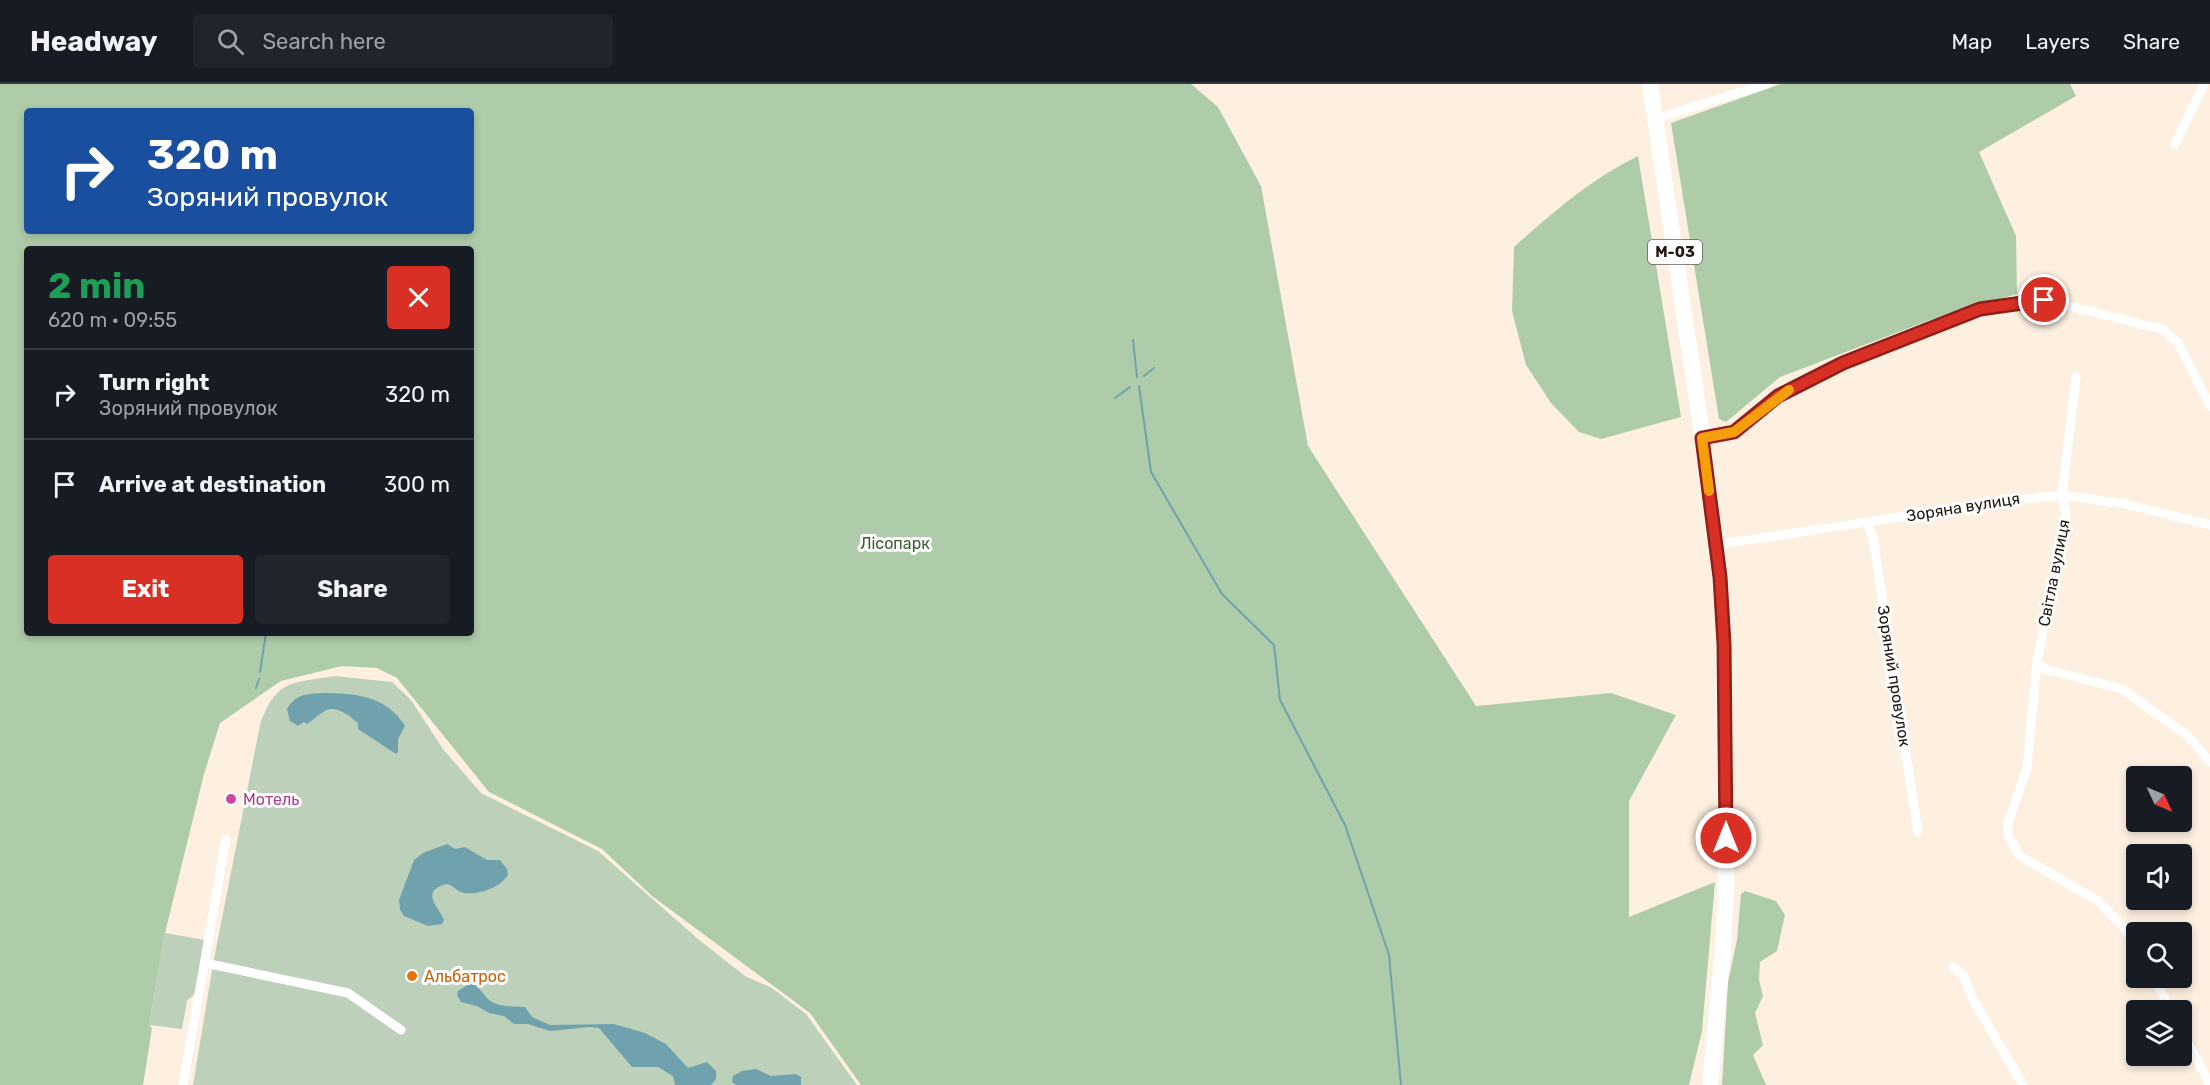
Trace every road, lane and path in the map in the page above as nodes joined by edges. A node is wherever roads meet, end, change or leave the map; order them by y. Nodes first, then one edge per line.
1 (1650, 84) edge
2 (1767, 84) edge
3 (2204, 84) edge
4 (1655, 119) junction
5 (2175, 144) dead end
6 (2076, 377) dead end
7 (2210, 406) edge
8 (1702, 438) junction
9 (2062, 495) junction
10 (1867, 522) junction
11 (2210, 525) edge
12 (1715, 545) junction
13 (2037, 661) junction
14 (2210, 762) edge
15 (1918, 832) dead end
16 (226, 839) dead end
17 (2126, 931) edge
18 (205, 963) junction
19 (1953, 967) dead end
20 (401, 1030) dead end
21 (2192, 1050) edge
22 (2210, 1084) edge
23 (183, 1085) edge
24 (1710, 1085) edge
25 (2023, 1085) edge

1 - 4 highway, М-03
2 - 4 street
3 - 5 street
4 - 8 highway, М-03
6 - 9 street, Світла вулиця
7 - 8 street
8 - 12 highway, М-03
9 - 10 street, Зоряна вулиця
9 - 11 street, Зоряна вулиця
9 - 13 street, Світла вулиця
10 - 12 street, Зоряна вулиця
10 - 15 street, Зоряний провулок
12 - 24 highway, М-03
13 - 14 street
13 - 17 street, Світла вулиця
16 - 18 street
18 - 20 street
18 - 23 street
19 - 25 street
21 - 22 street

